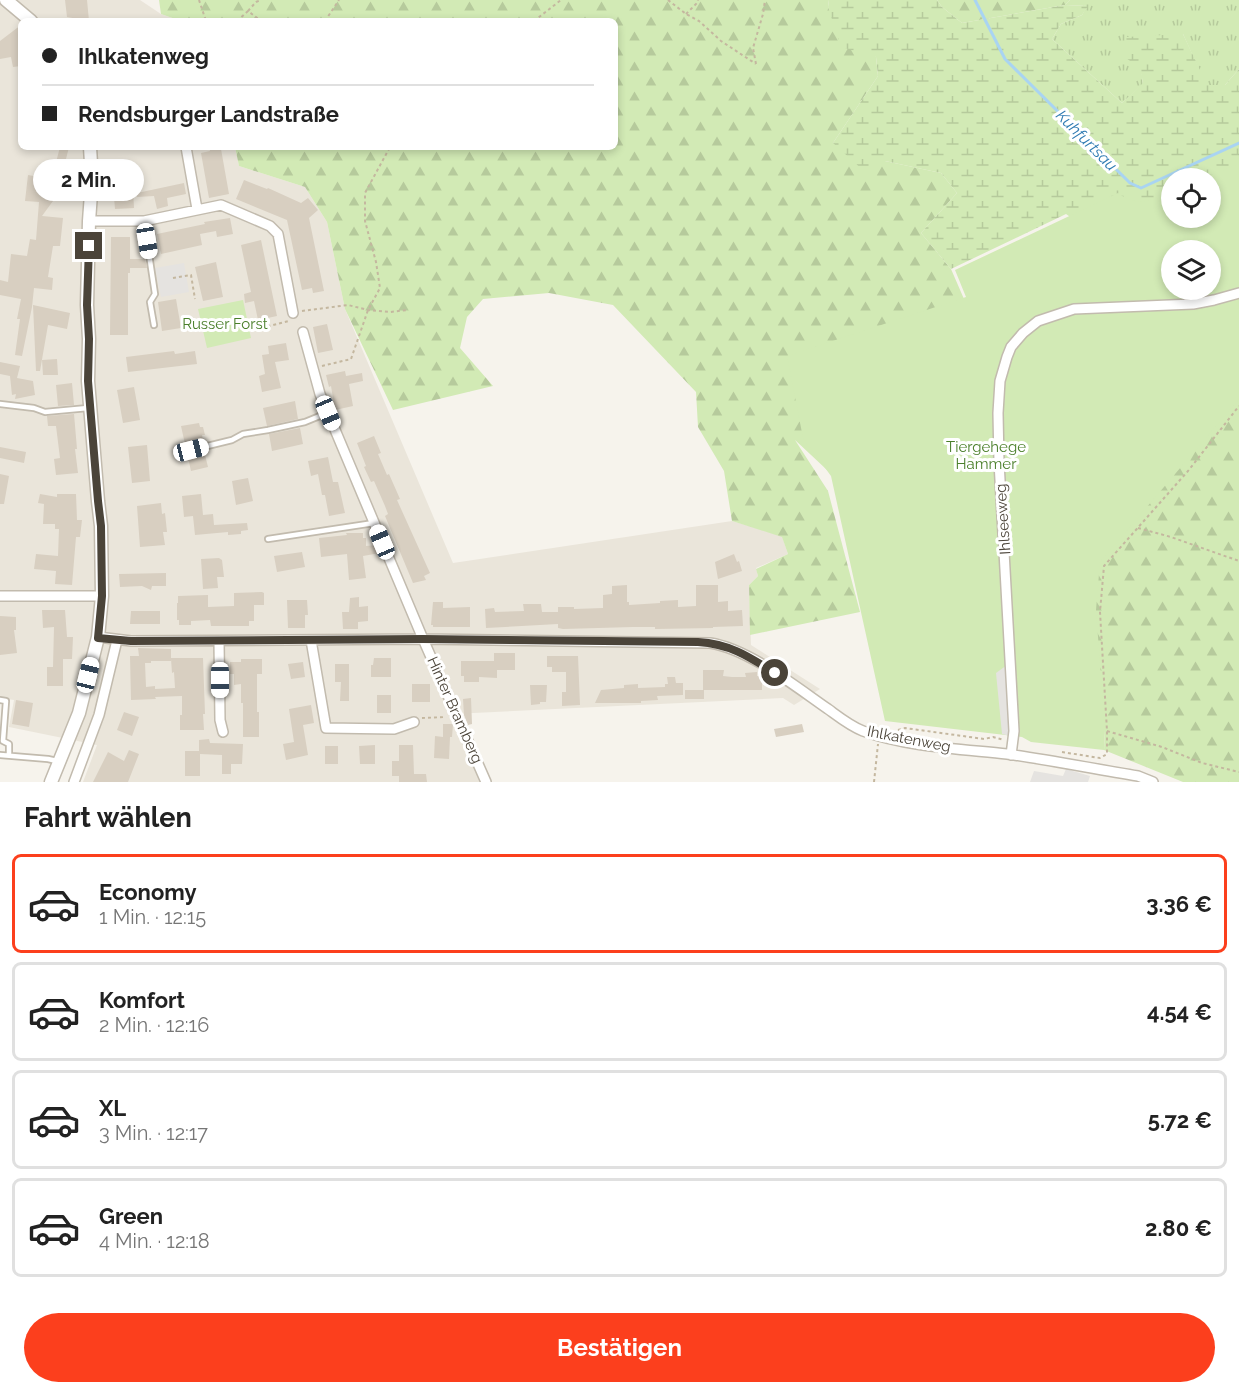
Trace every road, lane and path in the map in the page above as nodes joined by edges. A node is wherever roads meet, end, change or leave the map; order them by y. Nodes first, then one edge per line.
1 (6, 0) edge
2 (199, 0) edge
3 (261, 0) edge
4 (339, 0) edge
5 (561, 0) edge
6 (668, 0) edge
7 (698, 0) edge
8 (765, 0) edge
9 (248, 11) junction
10 (686, 14) junction
11 (27, 18) edge
12 (205, 18) edge
13 (240, 18) edge
14 (257, 18) edge
15 (327, 18) edge
16 (538, 18) edge
17 (90, 150) edge
18 (187, 150) edge
19 (388, 150) edge
20 (197, 209) junction
21 (89, 221) junction
22 (144, 221) junction
23 (190, 270) dead end
24 (191, 275) junction
25 (173, 279) dead end
26 (1239, 293) edge
27 (195, 299) dead end
28 (368, 310) junction
29 (407, 310) dead end
30 (292, 316) junction
31 (154, 325) dead end
32 (250, 331) dead end
33 (303, 332) dead end
34 (313, 368) junction
35 (0, 404) edge
36 (1239, 406) edge
37 (90, 407) junction
38 (328, 413) junction
39 (191, 450) dead end
40 (374, 523) junction
41 (1138, 528) junction
42 (268, 539) dead end
43 (1239, 561) edge
44 (102, 596) junction
45 (0, 597) edge
46 (98, 638) junction
47 (423, 639) junction
48 (117, 640) junction
49 (311, 640) junction
50 (219, 641) junction
51 (0, 700) edge
52 (458, 718) junction
53 (414, 722) joint
54 (223, 732) dead end
55 (878, 735) junction
56 (0, 754) edge
57 (9, 755) junction
58 (1011, 755) junction
59 (59, 762) junction
60 (1239, 772) edge
61 (51, 782) edge
62 (74, 782) edge
63 (486, 782) edge
64 (874, 782) edge
65 (1153, 782) edge

1 - 11 street
2 - 12 path
3 - 9 path
4 - 15 path
5 - 16 path
6 - 10 path
7 - 10 path
8 - 10 path
9 - 13 path
9 - 14 path
17 - 21 street
18 - 20 street
19 - 28 path
20 - 22 street
20 - 30 street
21 - 22 street
21 - 37 street
22 - 31 lane
23 - 24 path
24 - 25 path
24 - 27 path
26 - 58 street, Ihlseeweg
28 - 29 path
28 - 30 path
28 - 34 path
30 - 32 path
33 - 34 street, Hinter Bramberg
34 - 38 street, Hinter Bramberg
35 - 37 lane
36 - 41 path
37 - 44 street
38 - 39 lane
38 - 40 street, Hinter Bramberg
40 - 42 lane
40 - 47 street, Hinter Bramberg
41 - 43 path
41 - 60 path
44 - 45 street
44 - 46 street
46 - 48 street, Ihlkatenweg
46 - 59 street
47 - 49 street, Ihlkatenweg
47 - 52 street, Hinter Bramberg
47 - 55 street, Ihlkatenweg
48 - 50 street, Ihlkatenweg
48 - 62 street
49 - 50 street, Ihlkatenweg
49 - 53 street
50 - 54 street
51 - 57 lane
52 - 53 path
52 - 63 street, Hinter Bramberg
55 - 58 street, Ihlkatenweg
55 - 64 path
56 - 57 lane
57 - 59 lane
58 - 65 street, Ihlkatenweg
59 - 61 street

